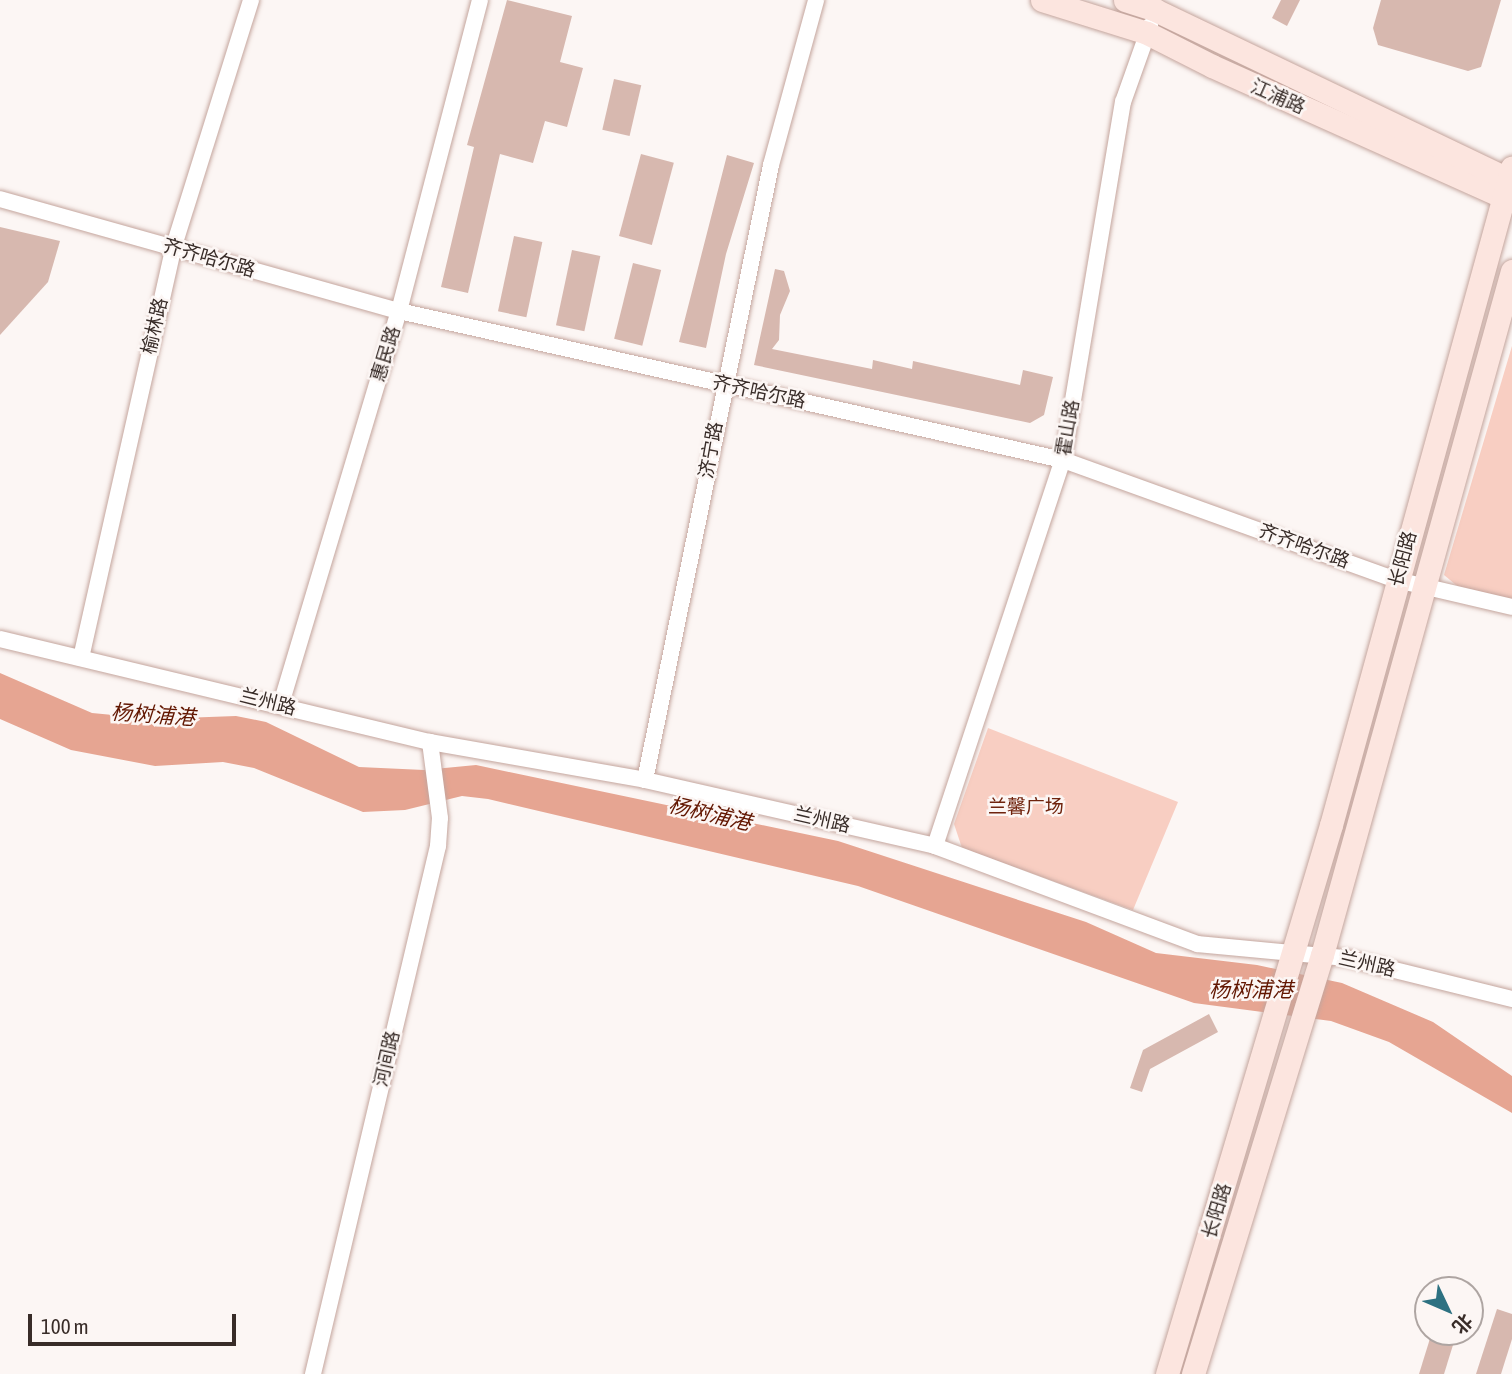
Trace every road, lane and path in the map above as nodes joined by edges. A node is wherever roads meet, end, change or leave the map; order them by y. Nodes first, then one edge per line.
1 (251, 0) edge
2 (480, 0) edge
3 (816, 0) edge
4 (1042, 0) edge
5 (1125, 0) edge
6 (1157, 5) edge
7 (1147, 33) junction
8 (1509, 186) edge
9 (0, 199) edge
10 (173, 248) junction
11 (1512, 271) edge
12 (398, 311) junction
13 (723, 384) junction
14 (1063, 460) junction
15 (1398, 580) junction
16 (1426, 587) junction
17 (1512, 607) edge
18 (0, 639) edge
19 (81, 658) junction
20 (281, 704) junction
21 (430, 742) junction
22 (645, 780) junction
23 (935, 846) junction
24 (1294, 951) junction
25 (1322, 955) junction
26 (1512, 999) edge
27 (313, 1374) edge
28 (1167, 1374) edge
29 (1193, 1374) edge

1 - 10 street, 榆林路
2 - 12 street, 惠民路
3 - 13 street, 济宁路
4 - 7 main road, 江浦路
5 - 6 main road, 江浦路
6 - 7 street, 霍山路
6 - 8 main road, 江浦路
7 - 8 main road, 江浦路
7 - 14 street, 霍山路
8 - 15 main road, 长阳路
9 - 10 street, 齐齐哈尔路
10 - 12 street, 齐齐哈尔路
10 - 19 street, 榆林路
11 - 16 main road, 长阳路
12 - 13 street, 齐齐哈尔路
12 - 20 street, 惠民路
13 - 14 street, 齐齐哈尔路
13 - 22 street, 济宁路
14 - 15 street, 齐齐哈尔路
14 - 23 street, 霍山路
15 - 16 street, 齐齐哈尔路
15 - 24 main road, 长阳路
16 - 17 street, 齐齐哈尔路
16 - 25 main road, 长阳路
18 - 19 street, 兰州路
19 - 20 street, 兰州路
20 - 21 street, 兰州路
21 - 22 street, 兰州路
21 - 27 street, 河间路
22 - 23 street, 兰州路
23 - 24 street, 兰州路
24 - 25 street, 兰州路
24 - 28 main road, 长阳路
25 - 26 street, 兰州路
25 - 29 main road, 长阳路

